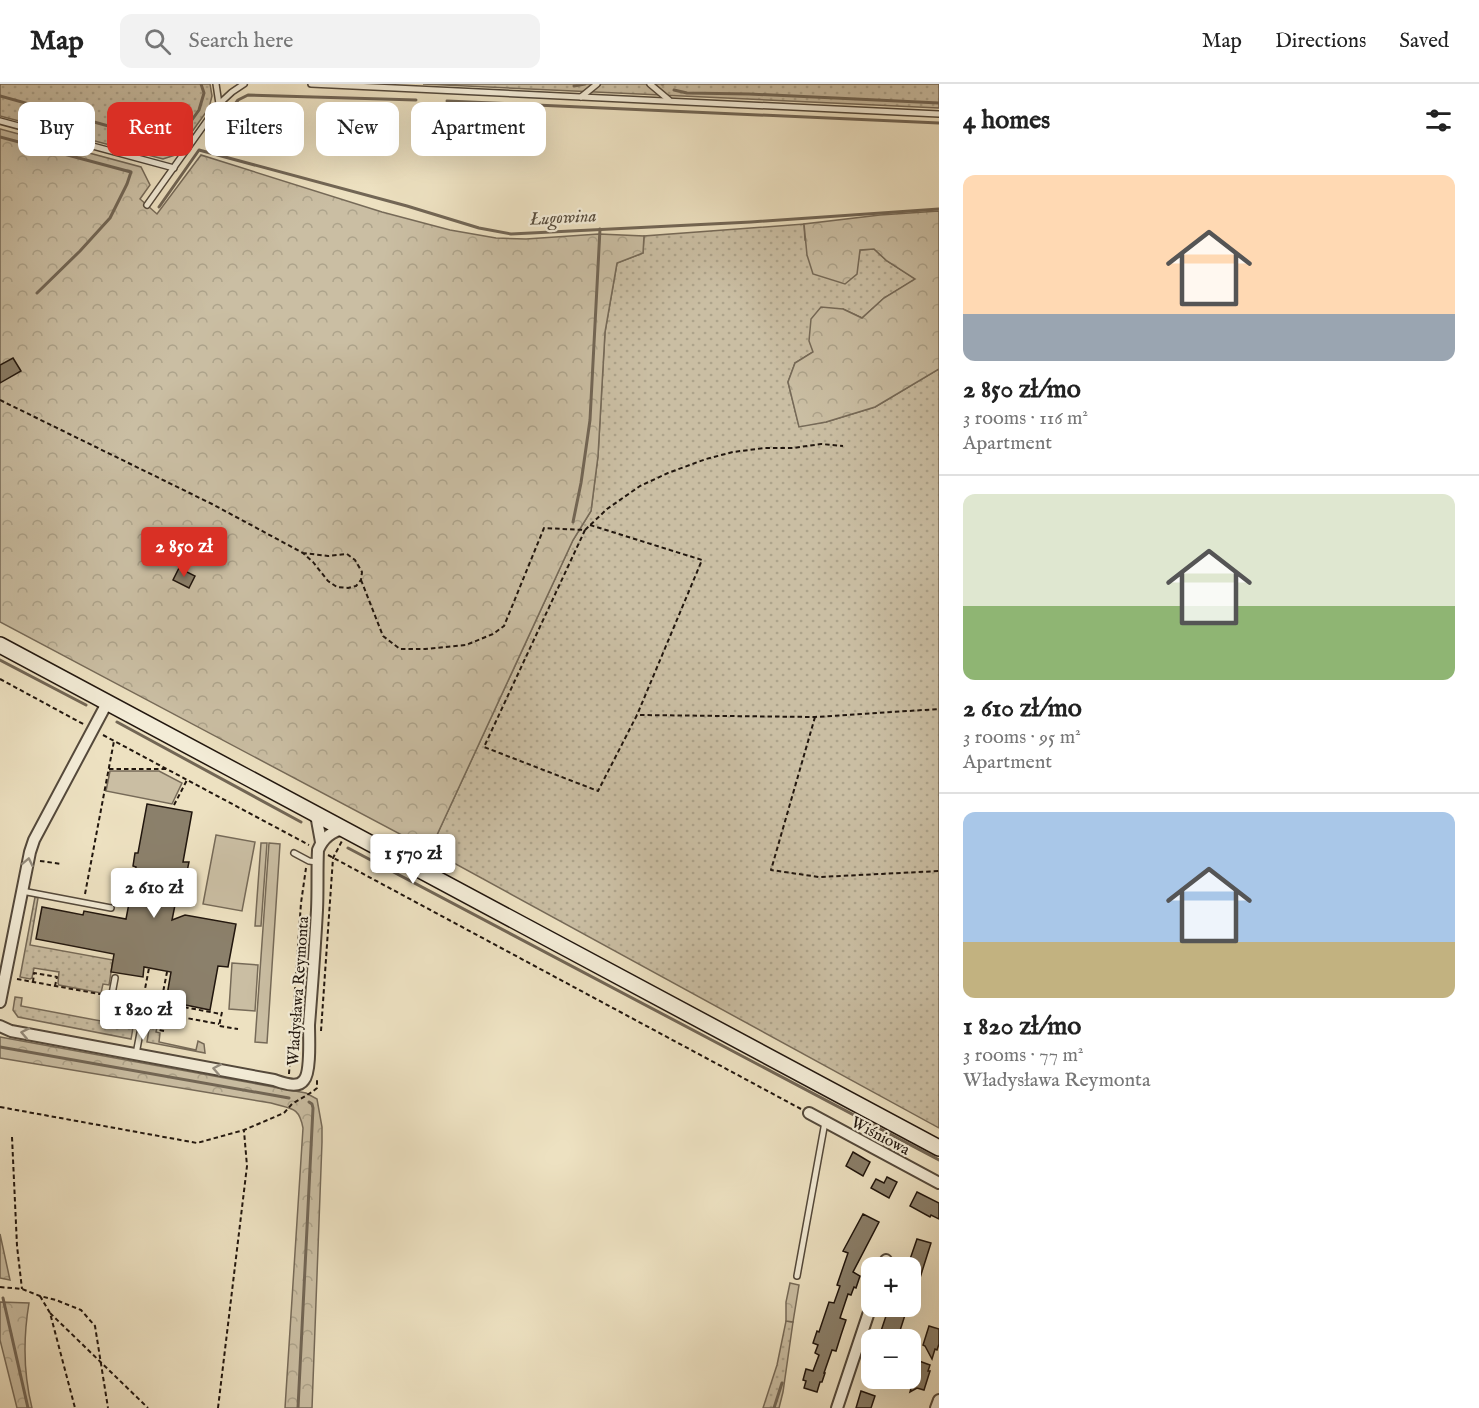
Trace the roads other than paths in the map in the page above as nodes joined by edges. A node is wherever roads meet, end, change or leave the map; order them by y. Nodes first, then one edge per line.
1 (216, 84) edge
2 (244, 84) edge
3 (311, 84) edge
4 (597, 84) edge
5 (650, 84) edge
6 (395, 86) edge
7 (429, 87) edge
8 (581, 97) junction
9 (670, 101) junction
10 (219, 102) edge
11 (221, 102) edge
12 (939, 114) edge
13 (0, 121) edge
14 (205, 124) edge
15 (174, 168) junction
16 (147, 205) dead end
17 (0, 645) edge
18 (107, 703) junction
19 (314, 813) junction
20 (346, 830) junction
21 (316, 844) junction
22 (294, 853) dead end
23 (321, 858) junction
24 (22, 891) junction
25 (111, 908) dead end
26 (115, 978) dead end
27 (0, 1002) edge
28 (109, 1010) dead end
29 (125, 1013) dead end
30 (0, 1026) edge
31 (136, 1054) junction
32 (809, 1113) road end
33 (825, 1122) junction
34 (939, 1148) edge
35 (939, 1183) edge
36 (797, 1276) dead end
37 (867, 1317) edge
38 (939, 1400) edge
39 (837, 1408) edge
40 (936, 1408) edge

1 - 10 lane
2 - 11 lane
3 - 6 lane
4 - 8 lane
5 - 9 lane
6 - 7 lane
7 - 8 lane
8 - 9 lane
9 - 12 lane
13 - 15 lane
14 - 15 lane
15 - 16 lane
17 - 18 street
18 - 19 street
24 -> 18 street
19 - 20 street
19 - 21 street, Władysława Reymonta
20 - 21 street
20 - 34 street
21 - 23 street, Władysława Reymonta
22 - 23 lane
23 -> 31 street, Władysława Reymonta
24 - 25 lane
24 - 27 street
26 - 28 lane
29 - 31 lane
31 -> 30 street, Władysława Reymonta
32 - 33 street, Wiśniowa
33 - 35 street, Wiśniowa
33 - 36 lane
37 - 39 street
38 - 40 street

